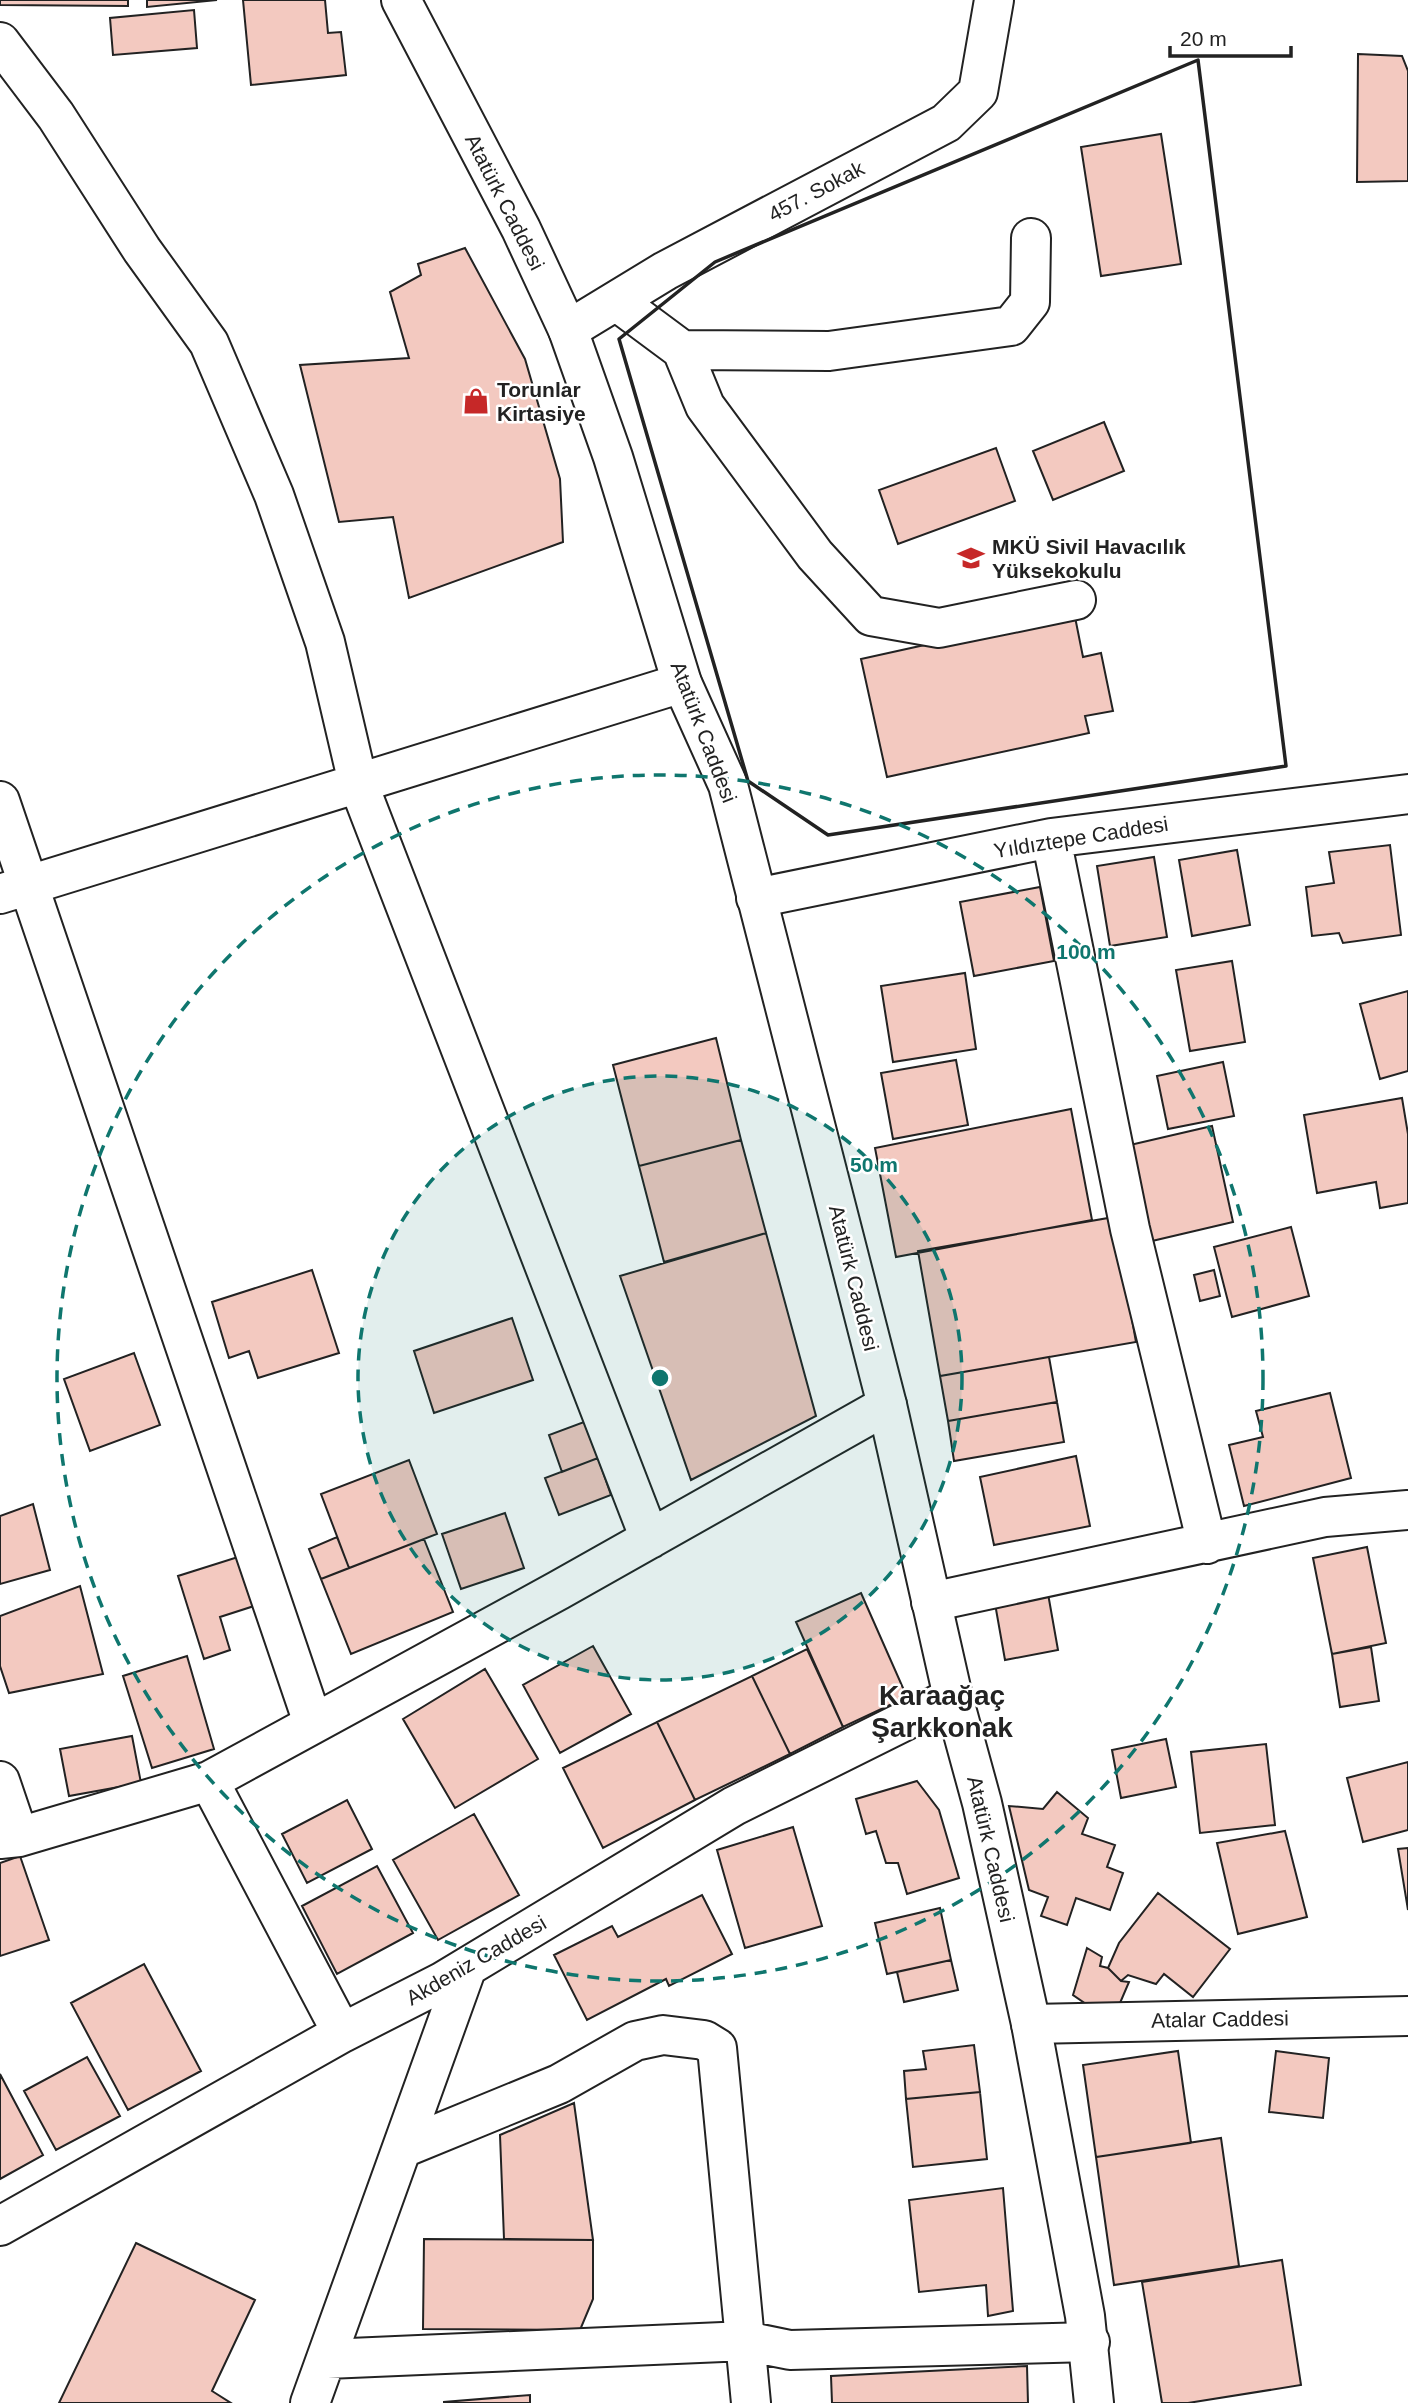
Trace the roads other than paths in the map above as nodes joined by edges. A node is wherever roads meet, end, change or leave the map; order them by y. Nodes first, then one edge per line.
1 (401, 0) edge
2 (994, 0) edge
3 (0, 43) edge
4 (1031, 238) dead end
5 (615, 301) junction
6 (568, 330) junction
7 (682, 350) junction
8 (1076, 600) dead end
9 (682, 683) junction
10 (358, 783) junction
11 (1408, 794) edge
12 (0, 801) edge
13 (1051, 838) junction
14 (13, 889) edge
15 (757, 898) junction
16 (887, 1405) junction
17 (1408, 1510) edge
18 (650, 1539) junction
19 (1207, 1544) junction
20 (931, 1602) junction
21 (953, 1697) junction
22 (313, 1723) junction
23 (0, 1781) edge
24 (209, 1781) junction
25 (10, 1838) edge
26 (467, 1966) junction
27 (1408, 2016) edge
28 (1031, 2024) junction
29 (342, 2033) junction
30 (403, 2148) junction
31 (0, 2226) edge
32 (746, 2342) junction
33 (1090, 2342) junction
34 (327, 2359) junction
35 (310, 2403) edge
36 (751, 2403) edge
37 (1094, 2403) edge

1 - 6 street, Atatürk Caddesi
2 - 5 street, 457. Sokak
3 - 10 street
4 - 7 street
5 - 6 street, 457. Sokak
5 - 7 street
6 - 9 street, Atatürk Caddesi
7 - 8 street
9 - 10 street
9 - 15 street, Atatürk Caddesi
10 - 14 street
10 - 18 street
11 - 13 street, Yıldıztepe Caddesi
12 - 14 street
13 - 15 street, Yıldıztepe Caddesi
13 - 19 street
14 - 22 street
15 - 16 street, Atatürk Caddesi
16 - 18 street
16 - 20 street, Atatürk Caddesi
17 - 19 street
18 - 22 street
19 - 20 street
20 - 21 street, Atatürk Caddesi
21 - 26 street, Akdeniz Caddesi
21 - 28 street, Atatürk Caddesi
22 - 24 street
23 - 25 street
24 - 25 street
24 - 29 street
26 - 29 street, Akdeniz Caddesi
26 - 30 street
27 - 28 street, Atalar Caddesi
28 - 33 street, Atatürk Caddesi
29 - 31 street, Akdeniz Caddesi
30 - 32 street
30 - 34 street
32 - 33 street
32 - 34 street
32 - 36 street
33 - 37 street, Atatürk Caddesi
34 - 35 street

